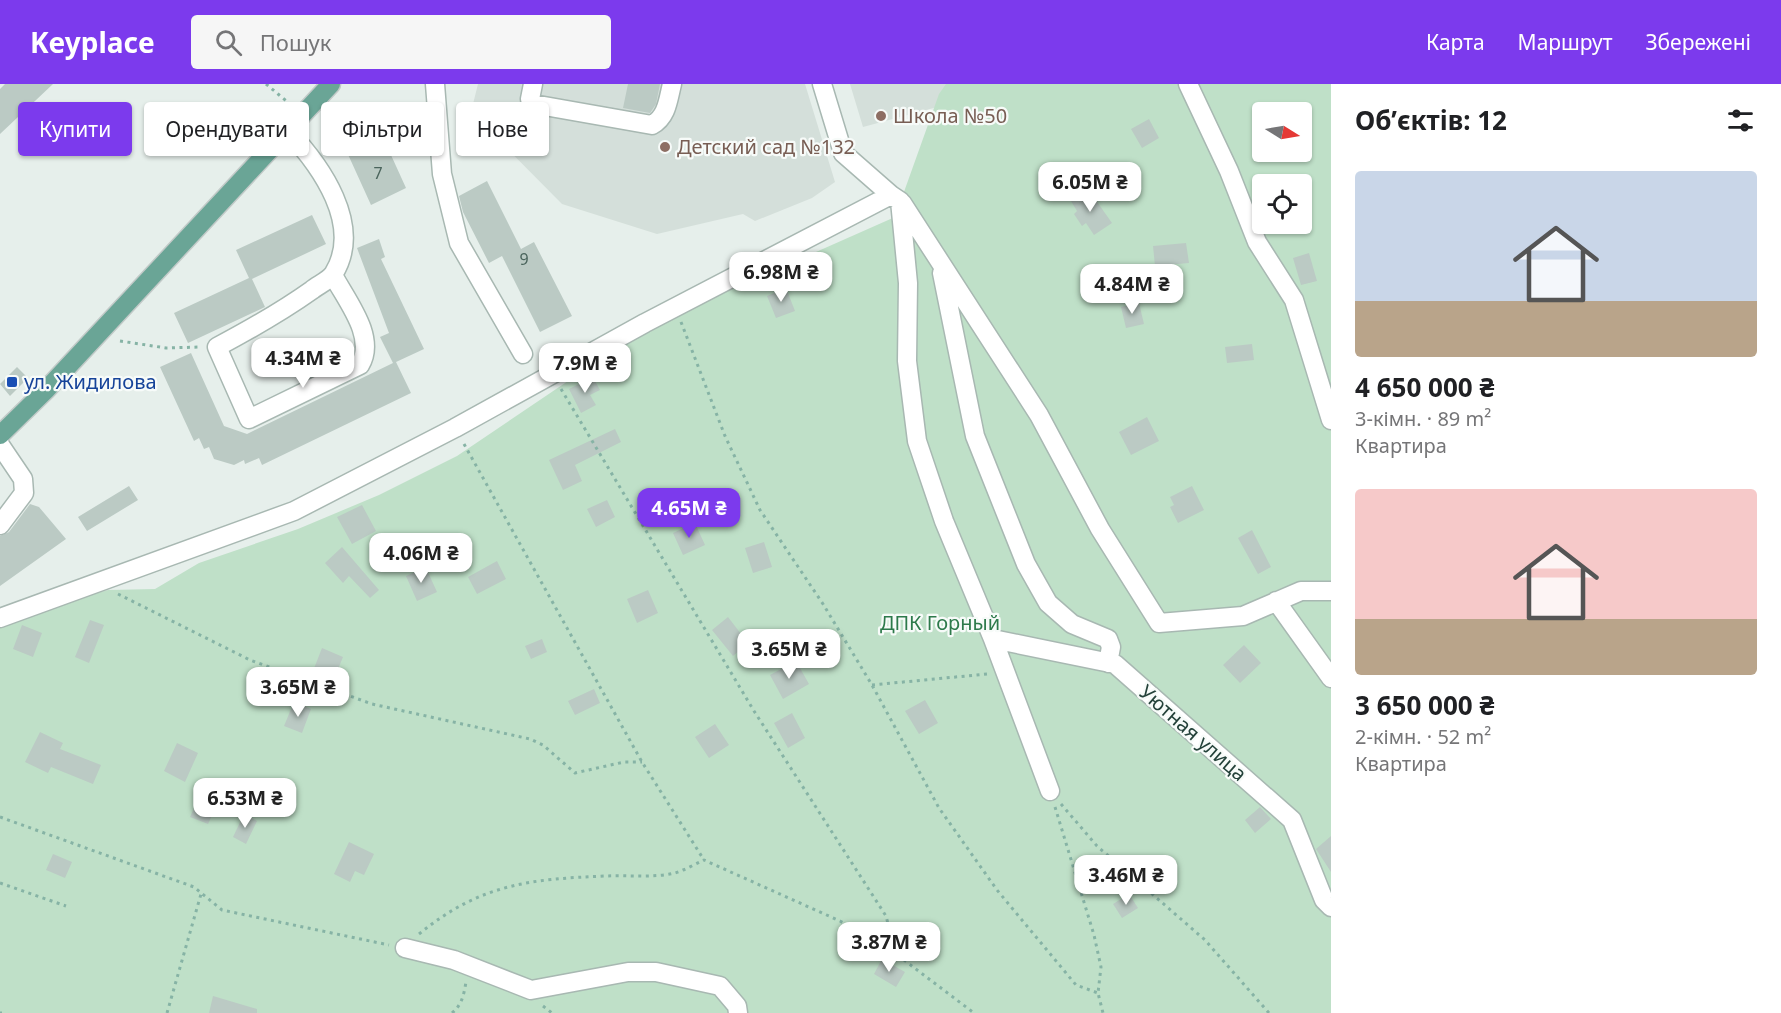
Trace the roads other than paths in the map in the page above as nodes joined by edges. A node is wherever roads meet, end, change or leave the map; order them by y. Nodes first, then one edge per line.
1 (331, 84) edge
2 (435, 84) edge
3 (533, 84) edge
4 (672, 84) edge
5 (822, 84) edge
6 (1188, 84) edge
7 (309, 108) edge
8 (264, 156) edge
9 (308, 156) edge
10 (896, 198) junction
11 (939, 260) junction
12 (333, 274) junction
13 (523, 354) dead end
14 (1317, 370) junction
15 (1331, 388) edge
16 (1331, 420) edge
17 (0, 435) edge
18 (0, 445) edge
19 (0, 525) edge
20 (1331, 591) edge
21 (1276, 601) junction
22 (0, 618) edge
23 (993, 639) junction
24 (1108, 663) junction
25 (1331, 678) edge
26 (1050, 791) road end
27 (1331, 907) edge
28 (405, 948) road end
29 (738, 1013) edge

1 - 7 main road
2 - 13 street
3 - 4 street
5 - 10 street
6 - 14 street
8 - 17 main road
9 - 12 street
10 - 11 street
10 - 22 street
10 - 23 street
11 - 21 street
11 - 24 street
12 - 12 street
14 - 15 street
14 - 16 street
18 - 19 street
20 - 21 street
21 - 25 street
23 - 24 street, Уютная улица
23 - 26 street
24 - 27 street, Уютная улица
28 - 29 street

